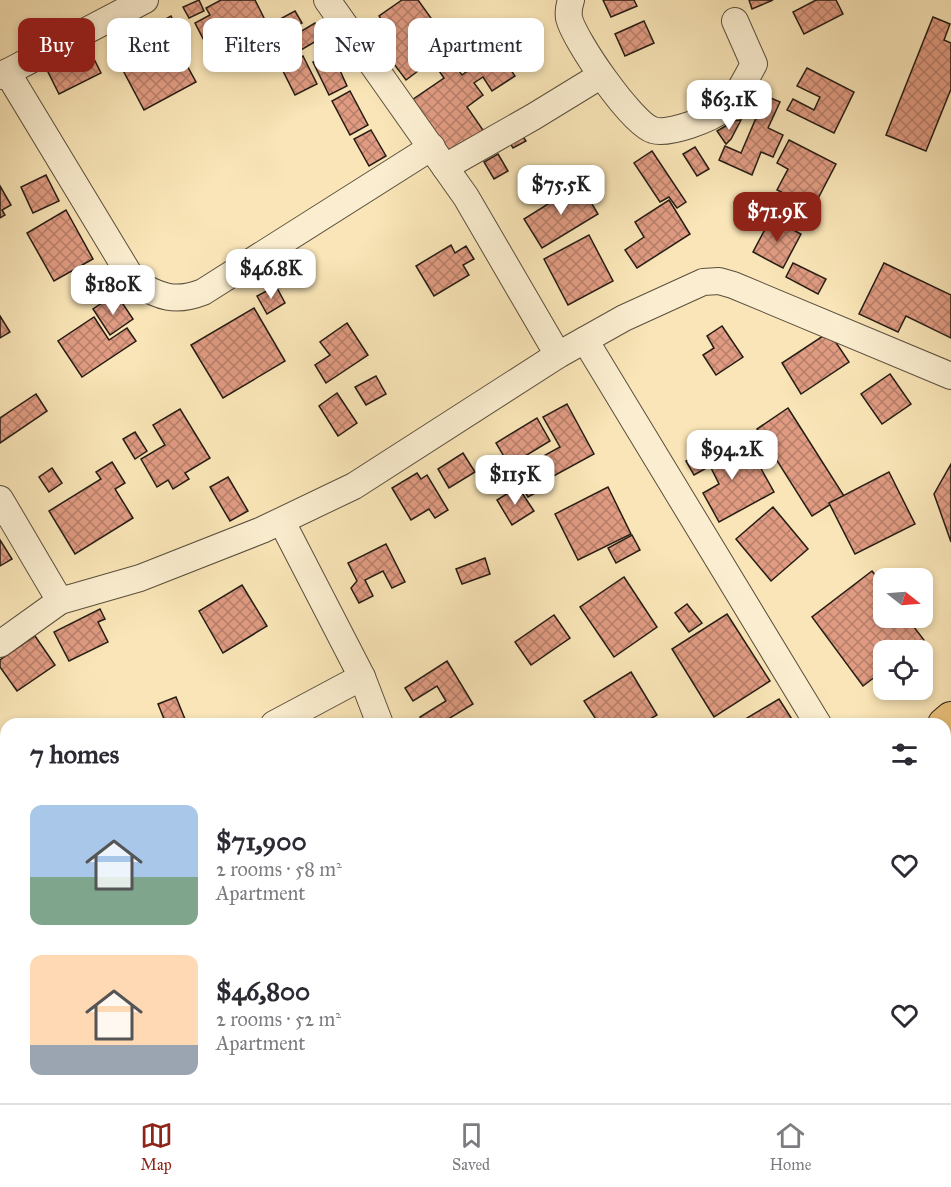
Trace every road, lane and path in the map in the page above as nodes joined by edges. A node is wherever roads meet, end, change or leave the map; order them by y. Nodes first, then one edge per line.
1 (145, 0) edge
2 (327, 0) edge
3 (571, 0) edge
4 (735, 21) dead end
5 (3, 74) edge
6 (600, 76) junction
7 (439, 157) junction
8 (585, 340) junction
9 (558, 355) junction
10 (951, 376) edge
11 (0, 499) edge
12 (282, 522) junction
13 (60, 601) junction
14 (0, 644) edge
15 (362, 677) junction
16 (285, 718) edge
17 (378, 718) edge
18 (814, 718) edge

1 - 5 street
2 - 7 street
3 - 6 street
4 - 6 street
5 - 7 street
6 - 7 street
7 - 9 street
8 - 9 street
8 - 10 street
8 - 18 street
9 - 12 street
11 - 13 street
12 - 13 street
12 - 15 street
13 - 14 street
15 - 16 street
15 - 17 street

